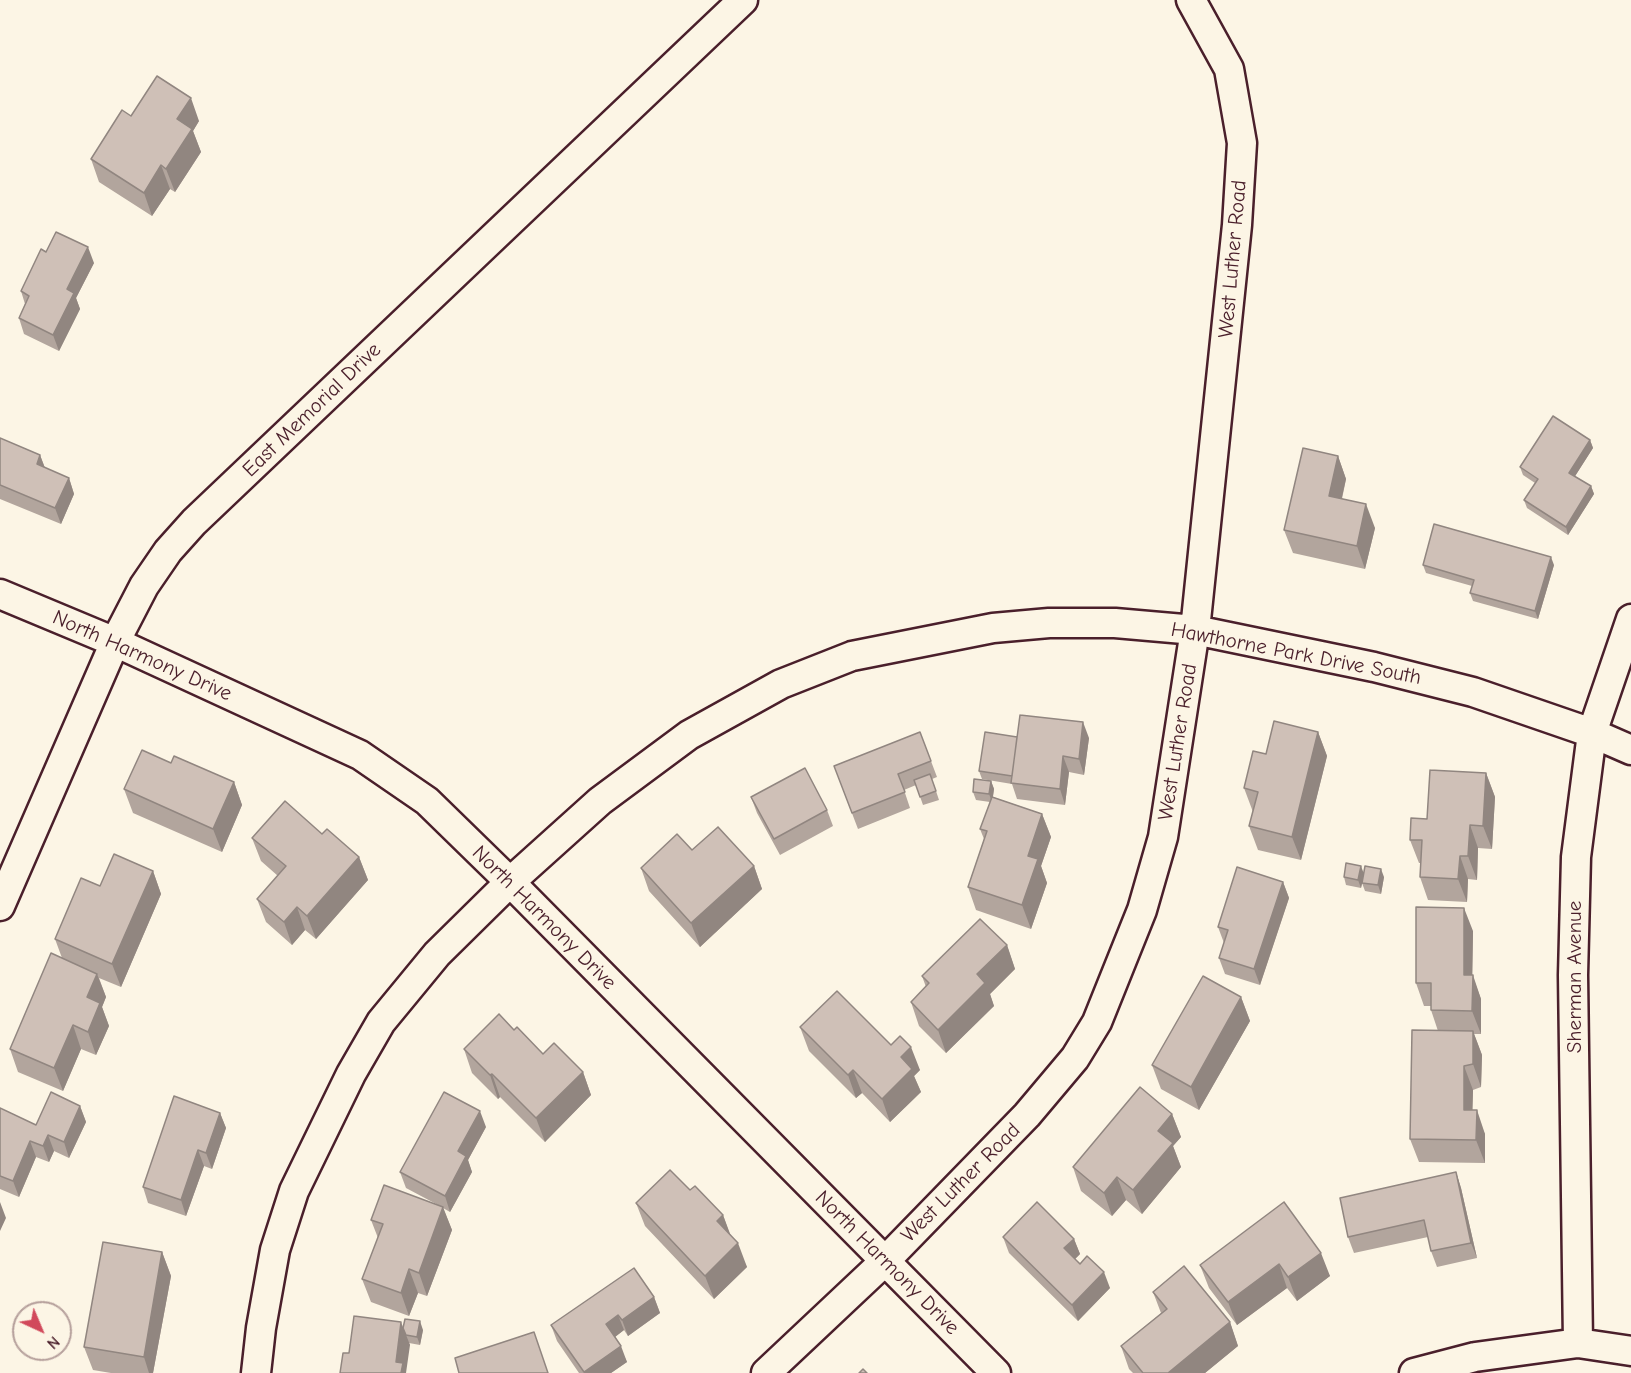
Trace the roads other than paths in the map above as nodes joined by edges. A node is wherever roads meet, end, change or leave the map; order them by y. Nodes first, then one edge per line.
1 (743, 0) edge
2 (1191, 0) edge
3 (0, 594) edge
4 (1631, 619) edge
5 (1195, 630) junction
6 (115, 642) junction
7 (1592, 733) junction
8 (1631, 750) edge
9 (510, 882) junction
10 (0, 906) edge
11 (885, 1261) junction
12 (1578, 1343) junction
13 (1631, 1351) edge
14 (256, 1373) edge
15 (766, 1373) edge
16 (996, 1373) edge
17 (1414, 1373) edge

1 - 6 street, East Memorial Drive
2 - 5 street, West Luther Road
3 - 6 street, North Harmony Drive
4 - 7 street, Sherman Avenue
5 - 7 street, Hawthorne Park Drive South
5 - 9 street, Hawthorne Park Drive South
5 - 11 street, West Luther Road
6 - 9 street, North Harmony Drive
6 - 10 street, East Memorial Drive
7 - 8 street, Hawthorne Park Drive South
7 - 12 street, Sherman Avenue
9 - 11 street, North Harmony Drive
9 - 14 street, Hawthorne Park Drive South
11 - 15 street, West Luther Road
11 - 16 street, North Harmony Drive
12 - 13 street
12 - 17 street

